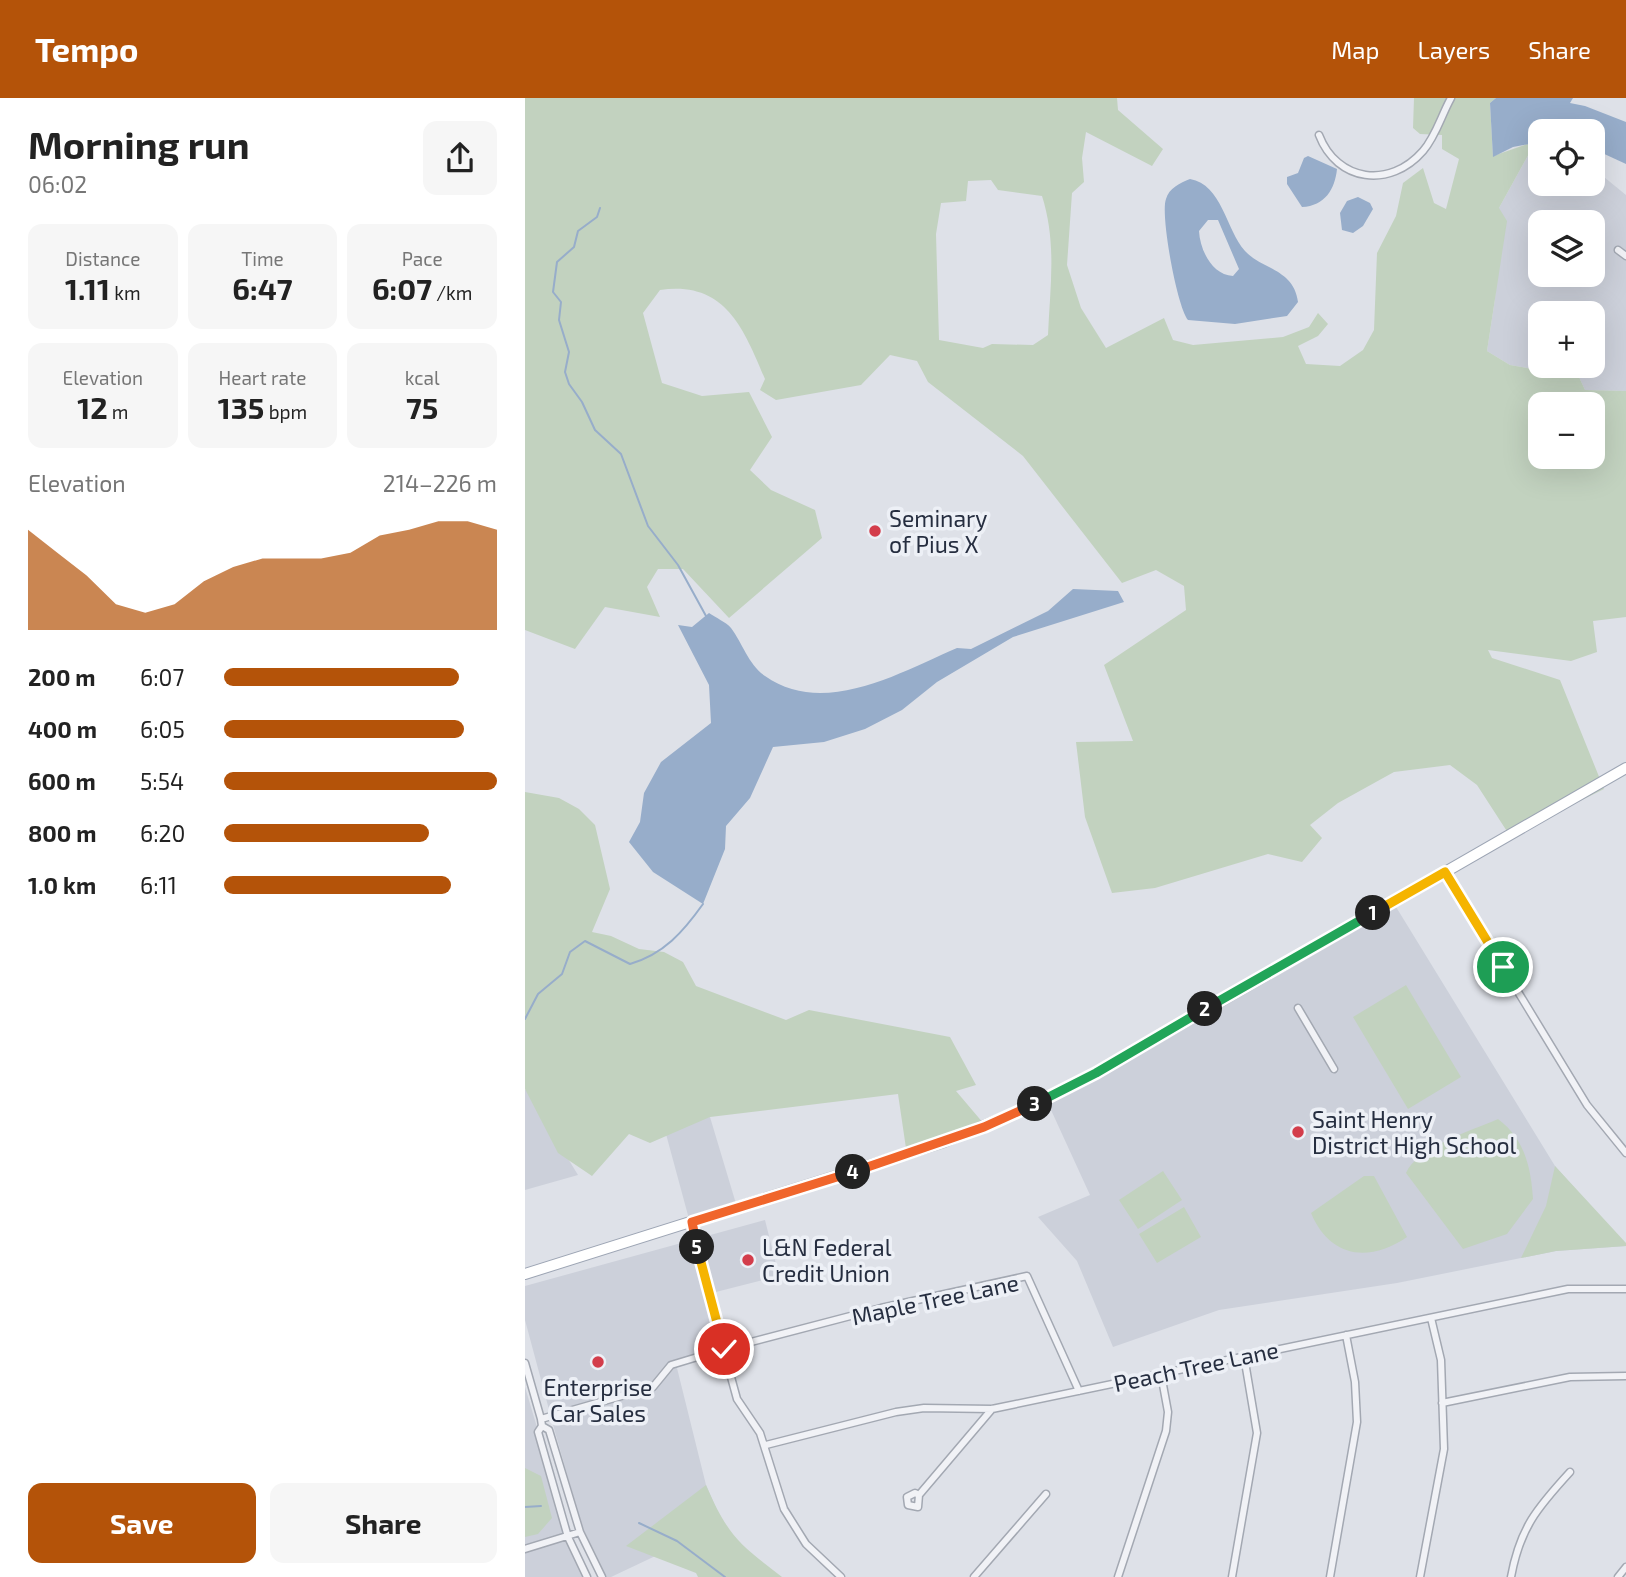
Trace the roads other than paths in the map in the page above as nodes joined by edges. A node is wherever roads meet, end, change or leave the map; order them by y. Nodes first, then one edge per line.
1 (1451, 98) edge
2 (1319, 135) dead end
3 (1618, 250) dead end
4 (1626, 256) edge
5 (1626, 768) edge
6 (1445, 872) junction
7 (1298, 1008) dead end
8 (1334, 1069) dead end
9 (1626, 1153) edge
10 (692, 1222) junction
11 (525, 1274) edge
12 (1626, 1289) edge
13 (1431, 1318) junction
14 (1346, 1335) junction
15 (724, 1349) junction
16 (1244, 1356) junction
17 (525, 1363) edge
18 (1161, 1374) junction
19 (1626, 1376) edge
20 (1079, 1391) junction
21 (1442, 1403) junction
22 (992, 1409) junction
23 (542, 1422) junction
24 (766, 1446) junction
25 (1570, 1472) dead end
26 (1046, 1494) dead end
27 (919, 1495) dead end
28 (580, 1532) junction
29 (568, 1537) junction
30 (525, 1549) edge
31 (1626, 1567) edge
32 (587, 1577) edge
33 (602, 1577) edge
34 (841, 1577) edge
35 (974, 1577) edge
36 (1118, 1577) edge
37 (1232, 1577) edge
38 (1330, 1577) edge
39 (1420, 1577) edge
40 (1511, 1577) edge
41 (1618, 1577) edge

1 - 2 street
3 - 4 street
5 - 6 main road
6 - 9 street
6 - 10 main road
7 - 8 street
10 - 11 main road
10 - 15 street
12 - 13 street, Peach Tree Lane
13 - 14 street, Peach Tree Lane
13 - 21 street
14 - 16 street, Peach Tree Lane
14 - 38 street
15 - 20 street, Maple Tree Lane
15 - 23 street
15 - 24 street
16 - 18 street, Peach Tree Lane
16 - 37 street
17 - 23 street
18 - 20 street, Peach Tree Lane
18 - 36 street
19 - 21 street
20 - 22 street, Peach Tree Lane
21 - 39 street
22 - 24 street, Peach Tree Lane
22 - 27 street
23 - 28 street
23 - 29 street
24 - 34 street
25 - 40 street
26 - 35 street
28 - 29 street
28 - 33 street
29 - 30 street
29 - 32 street
31 - 41 street

